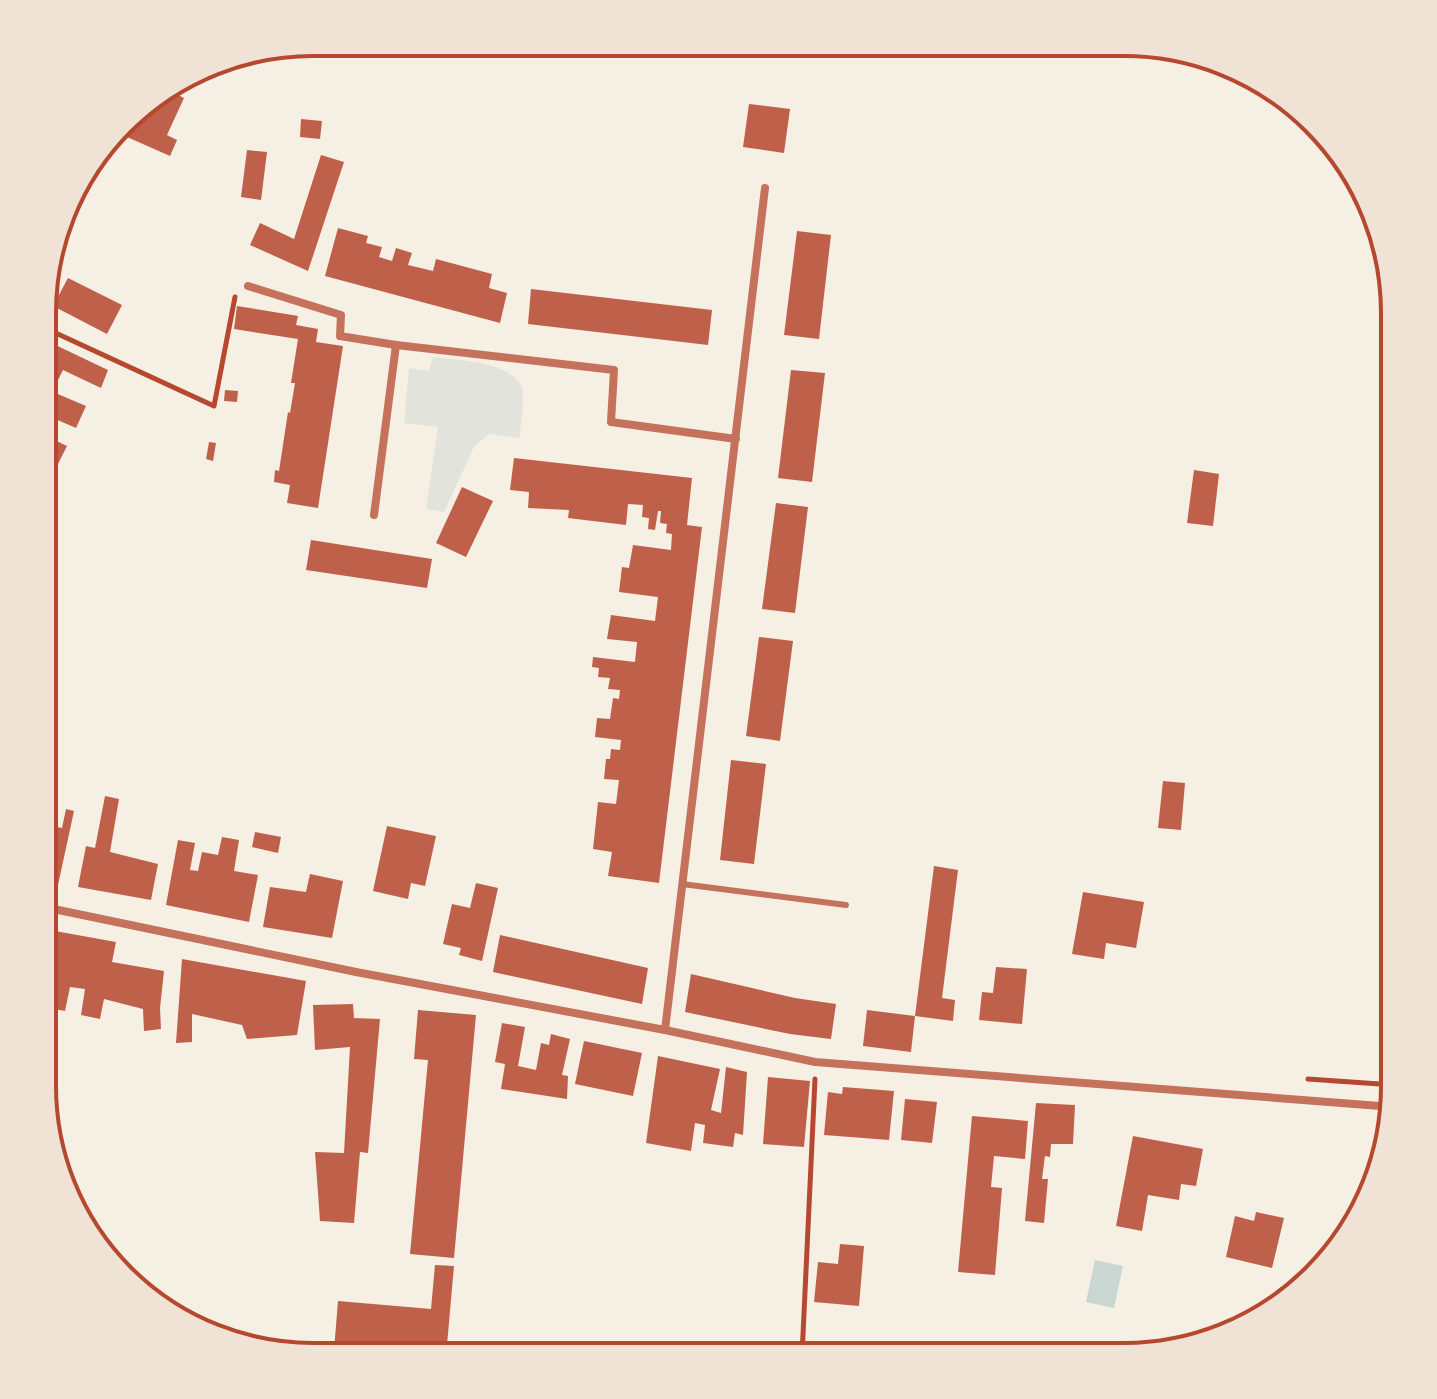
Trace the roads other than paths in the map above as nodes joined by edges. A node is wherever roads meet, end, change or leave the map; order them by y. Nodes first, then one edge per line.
1 (765, 188) dead end
2 (248, 286) road end
3 (396, 345) junction
4 (736, 439) junction
5 (374, 515) dead end
6 (682, 884) junction
7 (846, 905) dead end
8 (57, 910) edge
9 (665, 1030) junction
10 (1380, 1106) edge

1 - 4 street
2 - 3 street
3 - 4 street
3 - 5 street
4 - 6 street
6 - 7 lane
6 - 9 street
8 - 9 street
9 - 10 street

